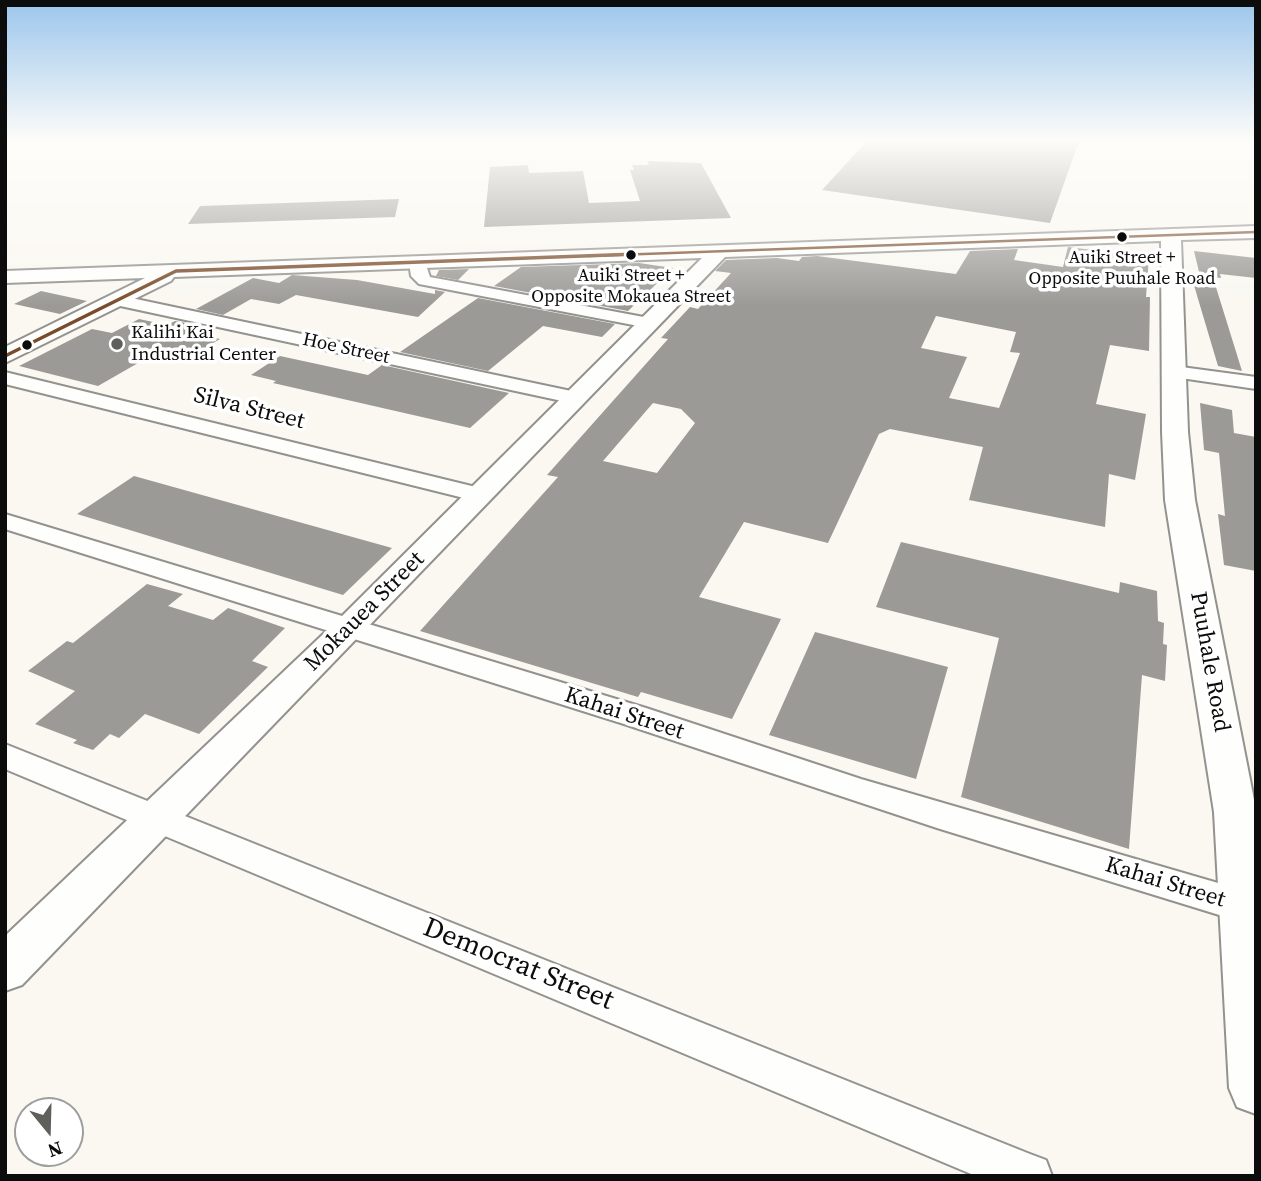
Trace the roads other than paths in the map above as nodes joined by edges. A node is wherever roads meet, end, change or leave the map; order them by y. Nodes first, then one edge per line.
1 (1256, 232) edge
2 (1171, 235) junction
3 (720, 251) junction
4 (417, 262) junction
5 (176, 271) junction
6 (5, 277) edge
7 (117, 300) junction
8 (649, 323) junction
9 (5, 355) edge
10 (1174, 372) junction
11 (5, 378) edge
12 (1256, 383) edge
13 (576, 398) junction
14 (480, 495) junction
15 (5, 521) edge
16 (349, 629) junction
17 (5, 756) edge
18 (156, 816) junction
19 (1242, 906) junction
20 (5, 969) edge
21 (1256, 1088) edge
22 (1030, 1176) edge

1 - 2 street
2 - 3 street
2 - 10 street, Puuhale Road
3 - 4 street
3 - 8 street, Mokauea Street
4 - 5 street
4 - 8 street
5 - 6 street
5 - 7 street
7 - 9 street
7 - 13 street, Hoe Street
8 - 13 street, Mokauea Street
10 - 12 street
10 - 19 street, Puuhale Road
11 - 14 street, Silva Street
13 - 14 street, Mokauea Street
14 - 16 street, Mokauea Street
15 - 16 street, Kahai Street
16 - 18 street, Mokauea Street
16 - 19 street, Kahai Street
17 - 18 street, Democrat Street
18 - 20 street, Mokauea Street
18 - 22 street, Democrat Street
19 - 21 street, Puuhale Road

